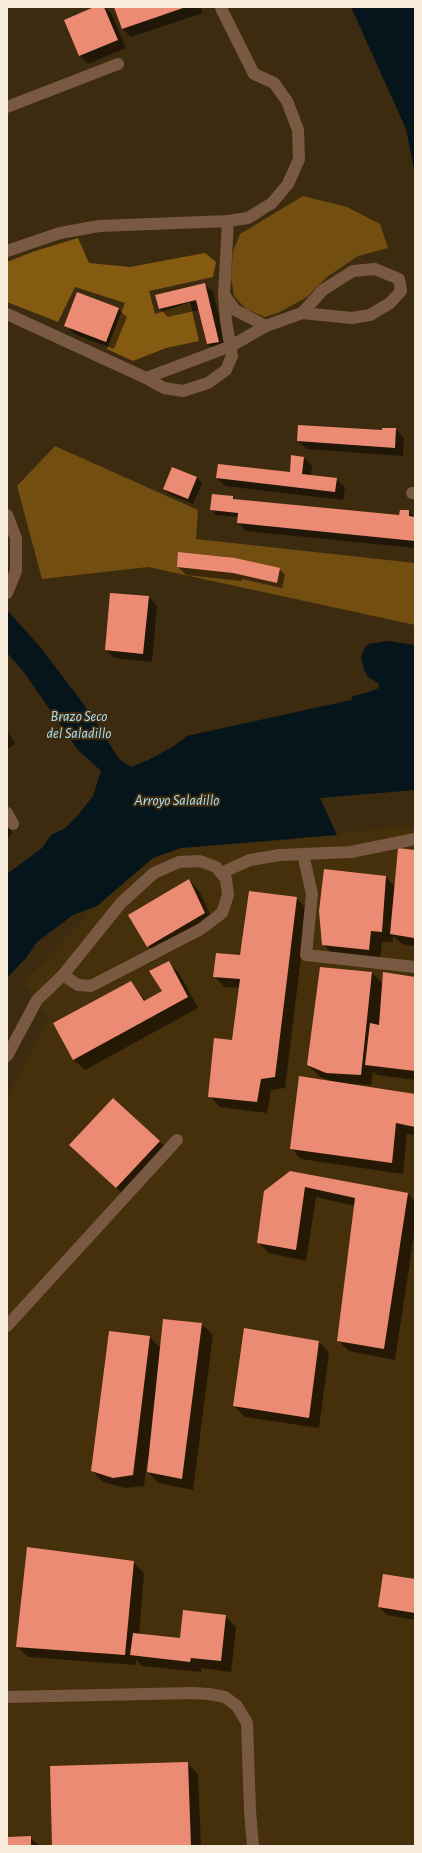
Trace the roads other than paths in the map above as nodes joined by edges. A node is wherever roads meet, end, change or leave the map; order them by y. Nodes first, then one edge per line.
1 (221, 8) edge
2 (118, 64) dead end
3 (7, 107) edge
4 (228, 221) junction
5 (7, 252) edge
6 (224, 295) junction
7 (302, 313) junction
8 (7, 314) edge
9 (266, 326) junction
10 (232, 346) junction
11 (146, 378) junction
12 (7, 515) edge
13 (7, 593) edge
14 (7, 813) edge
15 (13, 824) dead end
16 (415, 839) edge
17 (303, 854) junction
18 (221, 873) junction
19 (415, 967) edge
20 (63, 975) junction
21 (7, 1056) edge
22 (178, 1140) dead end
23 (7, 1326) edge
24 (7, 1697) edge
25 (253, 1846) edge

1 - 4 street
2 - 3 street
4 - 5 street
4 - 6 street
6 - 9 street
6 - 10 street
7 - 7 street
7 - 9 street
8 - 11 street
9 - 10 street
10 - 11 street
10 - 11 street
12 - 13 street
14 - 15 street
16 - 17 street
17 - 18 street
17 - 19 street
18 - 20 street
18 - 20 street
20 - 21 street
22 - 23 street
24 - 25 street

